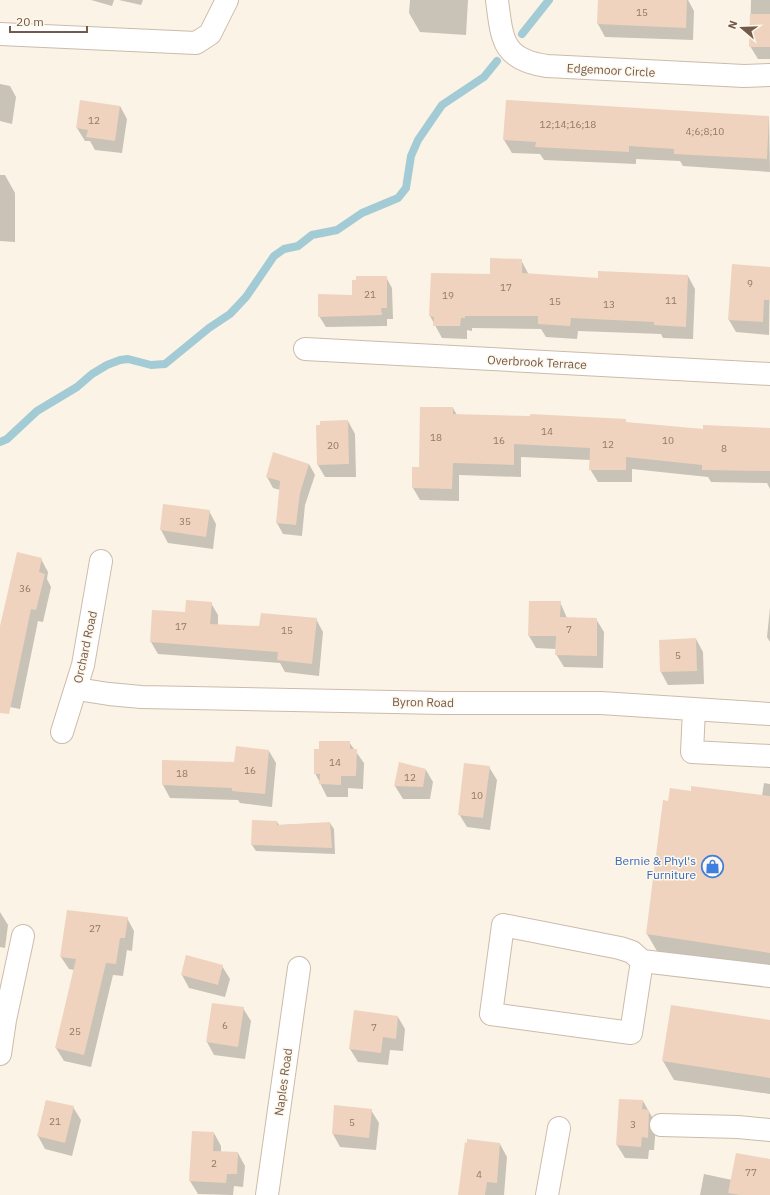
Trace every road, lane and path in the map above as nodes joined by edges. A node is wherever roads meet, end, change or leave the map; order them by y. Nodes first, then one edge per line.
1 (227, 0) edge
2 (497, 0) edge
3 (0, 34) edge
4 (770, 75) edge
5 (305, 349) dead end
6 (770, 374) edge
7 (101, 561) dead end
8 (77, 689) junction
9 (694, 710) junction
10 (770, 714) edge
11 (62, 732) dead end
12 (770, 750) edge
13 (23, 936) dead end
14 (642, 961) junction
15 (299, 968) dead end
16 (770, 976) edge
17 (2, 1019) edge
18 (0, 1054) edge
19 (661, 1125) dead end
20 (559, 1128) dead end
21 (770, 1130) edge
22 (267, 1195) edge
23 (547, 1195) edge

1 - 3 street
2 - 4 street, Edgemoor Circle
5 - 6 street, Overbrook Terrace
7 - 8 street, Orchard Road
8 - 9 street, Byron Road
8 - 11 street, Orchard Road
9 - 10 street, Byron Road
9 - 12 street
13 - 17 street
14 - 14 street
14 - 16 street
15 - 22 street, Naples Road
17 - 18 street
19 - 21 street
20 - 23 street

